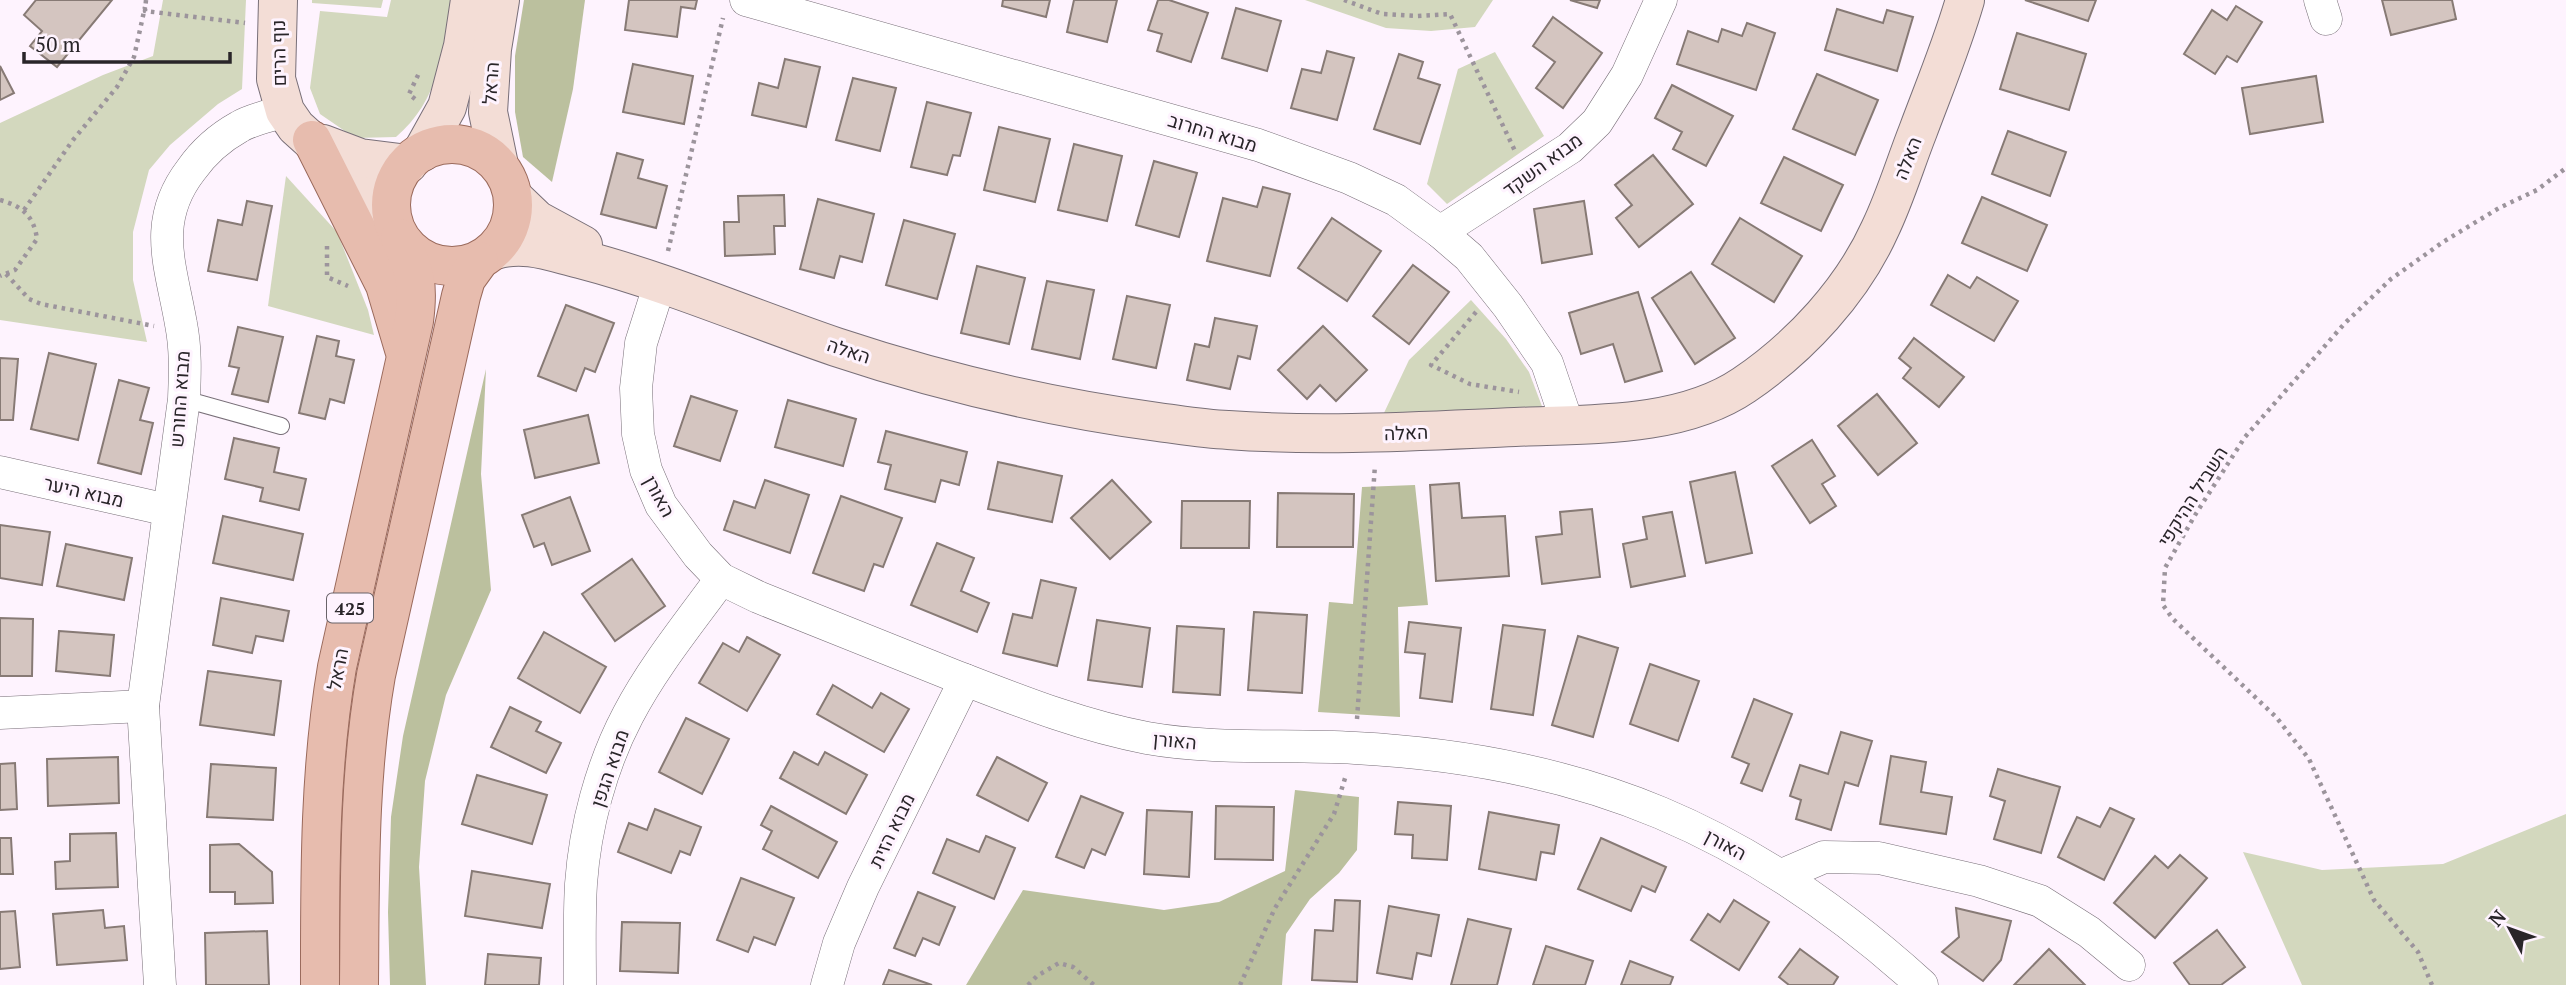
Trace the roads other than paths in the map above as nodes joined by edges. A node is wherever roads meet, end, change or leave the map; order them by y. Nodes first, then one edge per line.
1 (470, 0) edge
2 (500, 0) edge
3 (1661, 0) edge
4 (1965, 0) edge
5 (735, 7) edge
6 (278, 13) edge
7 (301, 130) junction
8 (415, 158) junction
9 (507, 182) junction
10 (396, 230) junction
11 (1440, 232) junction
12 (487, 255) junction
13 (645, 277) junction
14 (406, 358) junction
15 (184, 399) junction
16 (1564, 411) junction
17 (281, 426) dead end
18 (0, 472) edge
19 (169, 510) junction
20 (721, 579) junction
21 (965, 680) junction
22 (143, 706) junction
23 (0, 713) edge
24 (1782, 875) junction
25 (2129, 965) dead end
26 (160, 985) edge
27 (320, 985) edge
28 (359, 985) edge
29 (580, 985) edge
30 (827, 985) edge
31 (1922, 985) edge

1 - 8 street, הראל
2 - 9 street, הראל
3 - 11 street, מבוא השקד
4 - 16 street, האלה
5 - 11 street, מבוא החרוב
6 - 7 street, נוף הרים
7 - 8 street
7 - 10 street
7 - 14 main road
7 - 15 street, מבוא החורש
8 - 9 main road
8 - 10 main road
9 - 12 main road
9 - 13 street, האלה
10 - 12 main road
10 - 14 main road, הראל / 425
11 - 16 street, מבוא החרוב
12 - 13 street, האלה
12 - 28 main road, הראל / 425
13 - 16 street, האלה
13 - 20 street, האורן
14 - 27 main road, הראל / 425
15 - 17 lane
15 - 19 street, מבוא החורש
18 - 19 street, מבוא היער
19 - 22 street, מבוא החורש
20 - 21 street, האורן
20 - 29 street, מבוא הגפן
21 - 24 street, האורן
21 - 30 street, מבוא הזית
22 - 23 street
22 - 26 street, מבוא החורש
24 - 25 street
24 - 31 street, האורן

